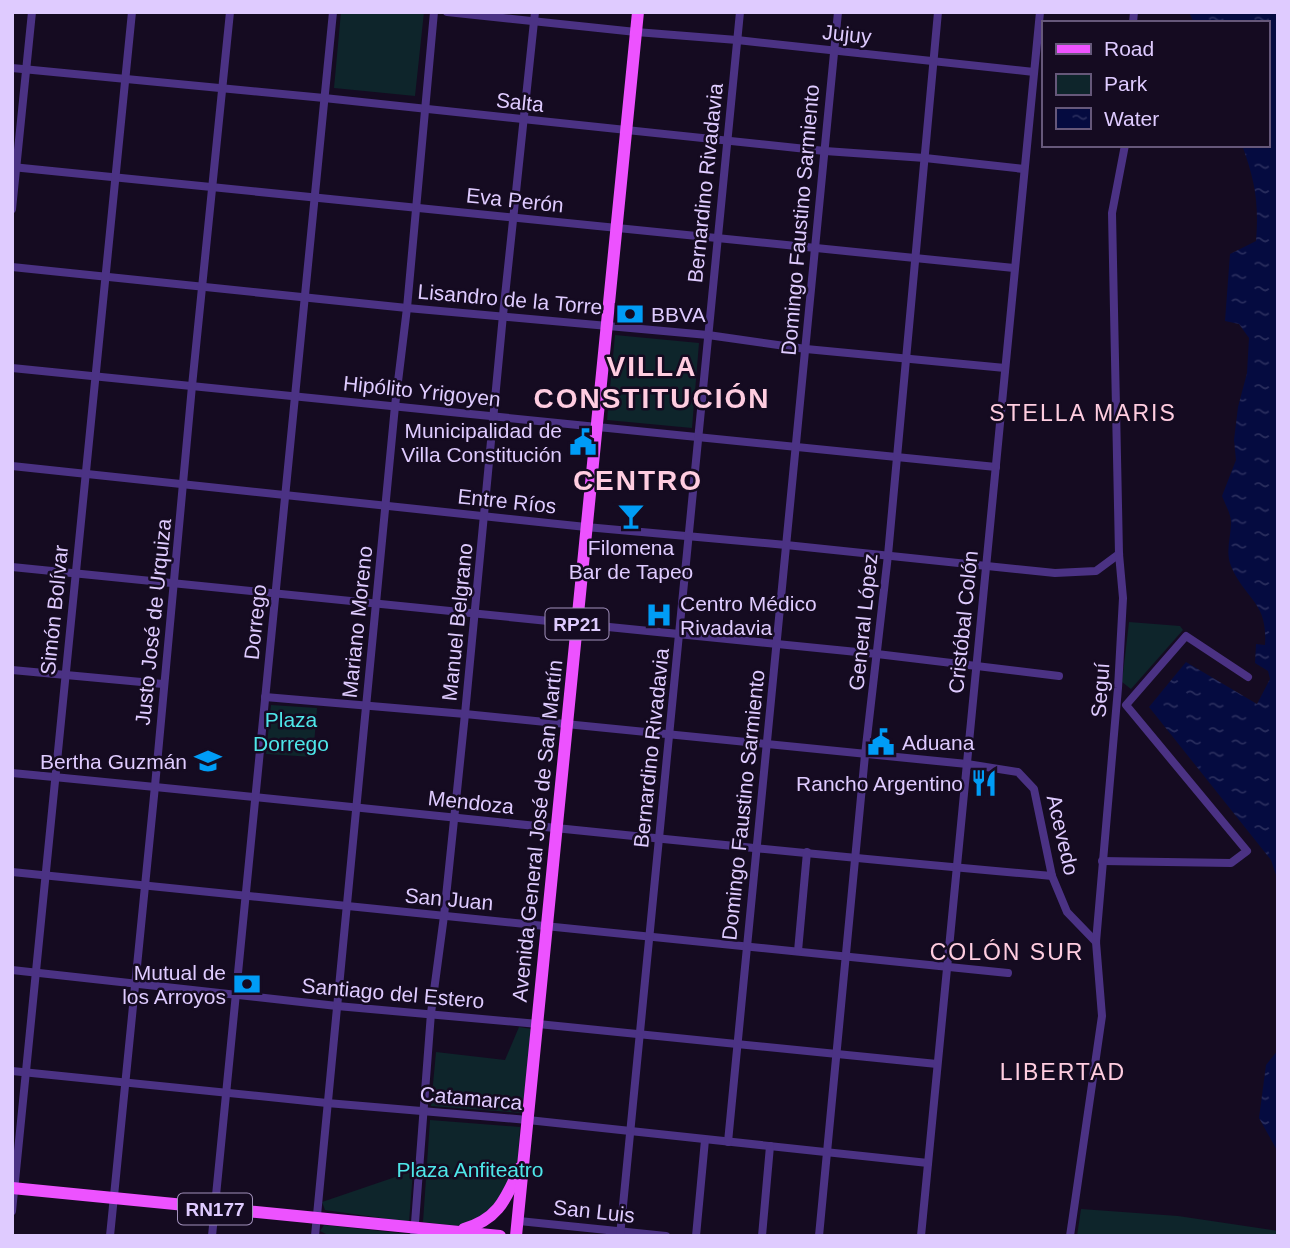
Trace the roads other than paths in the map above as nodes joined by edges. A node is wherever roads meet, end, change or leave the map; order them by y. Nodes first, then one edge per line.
1 (32, 12) edge
2 (132, 12) edge
3 (230, 12) edge
4 (333, 12) edge
5 (434, 12) edge
6 (447, 12) edge
7 (638, 12) edge
8 (740, 12) edge
9 (838, 12) edge
10 (938, 12) edge
11 (1040, 12) edge
12 (535, 16) edge
13 (636, 32) junction
14 (737, 40) junction
15 (834, 51) junction
16 (934, 60) junction
17 (12, 68) edge
18 (26, 69) junction
19 (1034, 72) junction
20 (125, 79) junction
21 (223, 89) junction
22 (324, 98) junction
23 (425, 109) junction
24 (524, 120) junction
25 (627, 129) junction
26 (726, 141) junction
27 (1125, 147) edge
28 (825, 151) junction
29 (925, 158) junction
30 (14, 167) edge
31 (1024, 169) junction
32 (115, 176) junction
33 (213, 187) junction
34 (315, 198) junction
35 (416, 207) junction
36 (12, 209) edge
37 (514, 219) junction
38 (617, 228) junction
39 (717, 239) junction
40 (815, 247) junction
41 (915, 258) junction
42 (12, 267) edge
43 (1014, 268) junction
44 (105, 277) junction
45 (203, 286) junction
46 (305, 297) junction
47 (407, 308) junction
48 (503, 315) junction
49 (606, 325) junction
50 (708, 335) junction
51 (806, 349) junction
52 (905, 357) junction
53 (12, 368) edge
54 (1005, 368) junction
55 (94, 376) junction
56 (192, 386) junction
57 (296, 395) junction
58 (395, 406) junction
59 (494, 417) junction
60 (597, 427) junction
61 (697, 439) junction
62 (797, 446) junction
63 (896, 456) junction
64 (12, 466) edge
65 (996, 467) junction
66 (85, 475) junction
67 (184, 486) junction
68 (285, 495) junction
69 (386, 506) junction
70 (485, 515) junction
71 (586, 527) junction
72 (689, 536) junction
73 (786, 545) junction
74 (1119, 554) junction
75 (888, 555) junction
76 (986, 565) junction
77 (12, 567) edge
78 (76, 574) junction
79 (173, 584) junction
80 (276, 594) junction
81 (378, 604) junction
82 (475, 615) junction
83 (577, 624) junction
84 (680, 633) junction
85 (776, 644) junction
86 (877, 654) junction
87 (975, 664) junction
88 (12, 670) edge
89 (65, 675) junction
90 (1059, 676) dead end
91 (1248, 677) dead end
92 (163, 684) junction
93 (1118, 688) junction
94 (265, 697) junction
95 (1131, 700) junction
96 (366, 706) junction
97 (465, 714) junction
98 (566, 725) junction
99 (668, 735) junction
100 (766, 745) junction
101 (865, 755) junction
102 (967, 764) junction
103 (12, 773) edge
104 (54, 777) junction
105 (155, 786) junction
106 (255, 797) junction
107 (357, 808) junction
108 (454, 818) junction
109 (556, 829) junction
110 (659, 838) junction
111 (756, 847) junction
112 (807, 852) junction
113 (856, 857) junction
114 (1102, 861) junction
115 (956, 868) junction
116 (12, 872) edge
117 (44, 875) junction
118 (1052, 876) junction
119 (144, 885) junction
120 (246, 897) junction
121 (347, 907) junction
122 (444, 916) junction
123 (548, 926) junction
124 (648, 937) junction
125 (1096, 942) junction
126 (746, 945) junction
127 (798, 950) junction
128 (845, 955) junction
129 (946, 966) junction
130 (12, 970) edge
131 (36, 973) junction
132 (1009, 973) dead end
133 (134, 983) junction
134 (235, 995) junction
135 (338, 1006) junction
136 (431, 1013) junction
137 (538, 1024) junction
138 (640, 1035) junction
139 (736, 1045) junction
140 (838, 1055) junction
141 (937, 1064) junction
142 (12, 1071) edge
143 (25, 1072) junction
144 (124, 1081) junction
145 (224, 1093) junction
146 (327, 1103) junction
147 (424, 1112) junction
148 (528, 1120) junction
149 (630, 1132) junction
150 (705, 1140) junction
151 (729, 1142) junction
152 (770, 1146) junction
153 (826, 1152) junction
154 (525, 1158) junction
155 (928, 1163) junction
156 (13, 1188) edge
157 (114, 1197) junction
158 (214, 1209) junction
159 (12, 1210) edge
160 (317, 1218) junction
161 (519, 1221) junction
162 (415, 1232) edge
163 (445, 1232) edge
164 (318, 1234) edge
165 (621, 1234) edge
166 (110, 1236) edge
167 (212, 1236) edge
168 (500, 1236) edge
169 (516, 1236) edge
170 (666, 1236) edge
171 (696, 1236) edge
172 (762, 1236) edge
173 (819, 1236) edge
174 (921, 1236) edge
175 (1070, 1236) edge

1 - 18 street
2 - 20 street, Simón Bolívar
3 - 21 street, Justo José de Urquiza
4 - 22 street, Dorrego
5 - 23 street, Mariano Moreno
6 - 12 street, Jujuy
7 - 13 main road, Avenida General José de San Martín / RP21
8 - 14 street, Bernardino Rivadavia
9 - 15 street, Domingo Faustino Sarmiento
10 - 16 street, General López
11 - 19 street, Cristóbal Colón
12 - 13 street, Jujuy
12 - 24 street, Manuel Belgrano
13 - 14 street, Jujuy
13 - 25 main road, Avenida General José de San Martín / RP21
14 - 15 street, Jujuy
14 - 26 street, Bernardino Rivadavia
15 - 16 street, Jujuy
15 - 28 street, Domingo Faustino Sarmiento
16 - 19 street, Jujuy
16 - 29 street, General López
17 - 18 street, Salta
18 - 20 street, Salta
18 - 30 street
19 - 31 street, Cristóbal Colón
20 - 21 street, Salta
20 - 32 street, Simón Bolívar
21 - 22 street, Salta
21 - 33 street, Justo José de Urquiza
22 - 23 street, Salta
22 - 34 street, Dorrego
23 - 24 street, Salta
23 - 35 street, Mariano Moreno
24 - 25 street, Salta
24 - 37 street, Manuel Belgrano
25 - 26 street, Salta
25 - 38 main road, Avenida General José de San Martín / RP21
26 - 28 street, Salta
26 - 39 street, Bernardino Rivadavia
27 - 74 street, Seguí
28 - 29 street, Salta
28 - 40 street, Domingo Faustino Sarmiento
29 - 31 street, Salta
29 - 41 street, General López
30 - 32 street, Eva Perón
30 - 36 street
31 - 43 street, Cristóbal Colón
32 - 33 street, Eva Perón
32 - 44 street, Simón Bolívar
33 - 34 street, Eva Perón
33 - 45 street, Justo José de Urquiza
34 - 35 street, Eva Perón
34 - 46 street, Dorrego
35 - 37 street, Eva Perón
35 - 47 street, Mariano Moreno
37 - 38 street, Eva Perón
37 - 48 street, Manuel Belgrano
38 - 39 street, Eva Perón
38 - 49 main road, Avenida General José de San Martín / RP21
39 - 40 street, Eva Perón
39 - 50 street, Bernardino Rivadavia
40 - 41 street, Eva Perón
40 - 51 street, Domingo Faustino Sarmiento
41 - 43 street, Eva Perón
41 - 52 street, General López
42 - 44 street, Lisandro de la Torre
43 - 54 street, Cristóbal Colón
44 - 45 street, Lisandro de la Torre
44 - 55 street, Simón Bolívar
45 - 46 street, Lisandro de la Torre
45 - 56 street, Justo José de Urquiza
46 - 47 street, Lisandro de la Torre
46 - 57 street, Dorrego
47 - 48 street, Lisandro de la Torre
47 - 58 street, Mariano Moreno
48 - 49 street, Lisandro de la Torre
48 - 59 street, Manuel Belgrano
49 - 50 street, Lisandro de la Torre
49 - 60 main road, Avenida General José de San Martín / RP21
50 - 51 street, Lisandro de la Torre
50 - 61 street, Bernardino Rivadavia
51 - 52 street, Lisandro de la Torre
51 - 62 street, Domingo Faustino Sarmiento
52 - 54 street, Lisandro de la Torre
52 - 63 street, General López
53 - 55 street, Hipólito Yrigoyen
54 - 65 street, Cristóbal Colón
55 - 56 street, Hipólito Yrigoyen
55 - 66 street, Simón Bolívar
56 - 57 street, Hipólito Yrigoyen
56 - 67 street, Justo José de Urquiza
57 - 58 street, Hipólito Yrigoyen
57 - 68 street, Dorrego
58 - 59 street, Hipólito Yrigoyen
58 - 69 street, Mariano Moreno
59 - 60 street, Hipólito Yrigoyen
59 - 70 street, Manuel Belgrano
60 - 61 street, Hipólito Yrigoyen
60 - 71 main road, Avenida General José de San Martín / RP21
61 - 62 street, Hipólito Yrigoyen
61 - 72 street, Bernardino Rivadavia
62 - 63 street, Hipólito Yrigoyen
62 - 73 street, Domingo Faustino Sarmiento
63 - 65 street, Hipólito Yrigoyen
63 - 75 street, General López
64 - 66 street, Entre Ríos
65 - 76 street, Cristóbal Colón
66 - 67 street, Entre Ríos
66 - 78 street, Simón Bolívar
67 - 68 street, Entre Ríos
67 - 79 street, Justo José de Urquiza
68 - 69 street, Entre Ríos
68 - 80 street, Dorrego
69 - 70 street, Entre Ríos
69 - 81 street, Mariano Moreno
70 - 71 street, Entre Ríos
70 - 82 street, Manuel Belgrano
71 - 72 street, Entre Ríos
71 - 83 main road, Avenida General José de San Martín / RP21
72 - 73 street, Entre Ríos
72 - 84 street, Bernardino Rivadavia
73 - 75 street, Entre Ríos
73 - 85 street, Domingo Faustino Sarmiento
74 - 76 street, Entre Ríos
74 - 93 street, Seguí
75 - 76 street, Entre Ríos
75 - 86 street, General López
76 - 87 street, Cristóbal Colón
77 - 78 street
78 - 79 street
78 - 89 street, Simón Bolívar
79 - 80 street
79 - 92 street, Justo José de Urquiza
80 - 81 street
80 - 94 street, Dorrego
81 - 82 street
81 - 96 street, Mariano Moreno
82 - 83 street
82 - 97 street, Manuel Belgrano
83 - 84 street
83 - 98 main road, Avenida General José de San Martín / RP21
84 - 85 street
84 - 99 street, Bernardino Rivadavia
85 - 86 street
85 - 100 street, Domingo Faustino Sarmiento
86 - 87 street
86 - 101 street, General López
87 - 90 street
87 - 102 street, Cristóbal Colón
88 - 89 street
89 - 92 street
89 - 104 street, Simón Bolívar
91 - 95 street
92 - 105 street, Justo José de Urquiza
93 - 95 street
93 - 114 street, Seguí
94 - 96 street, Acevedo
94 - 106 street, Dorrego
95 - 114 street
96 - 97 street, Acevedo
96 - 107 street, Mariano Moreno
97 - 98 street, Acevedo
97 - 108 street, Manuel Belgrano
98 - 99 street, Acevedo
98 - 109 main road, Avenida General José de San Martín / RP21
99 - 100 street, Acevedo
99 - 110 street, Bernardino Rivadavia
100 - 101 street, Acevedo
100 - 111 street, Domingo Faustino Sarmiento
101 - 102 street, Acevedo
101 - 113 street, General López
102 - 115 street, Cristóbal Colón
102 - 118 street, Acevedo
103 - 104 street, Mendoza
104 - 105 street, Mendoza
104 - 117 street, Simón Bolívar
105 - 106 street, Mendoza
105 - 119 street, Justo José de Urquiza
106 - 107 street, Mendoza
106 - 120 street, Dorrego
107 - 108 street, Mendoza
107 - 121 street, Mariano Moreno
108 - 109 street, Mendoza
108 - 122 street, Manuel Belgrano
109 - 110 street, Mendoza
109 - 123 main road, Avenida General José de San Martín / RP21
110 - 111 street, Mendoza
110 - 124 street, Bernardino Rivadavia
111 - 112 street, Mendoza
111 - 126 street, Domingo Faustino Sarmiento
112 - 113 street, Mendoza
112 - 127 street
113 - 115 street, Mendoza
113 - 128 street, General López
114 - 125 street, Seguí
115 - 118 street, Mendoza
115 - 129 street, Cristóbal Colón
116 - 117 street, San Juan
117 - 119 street, San Juan
117 - 131 street, Simón Bolívar
118 - 125 street, Acevedo
119 - 120 street, San Juan
119 - 133 street, Justo José de Urquiza
120 - 121 street, San Juan
120 - 134 street, Dorrego
121 - 122 street, San Juan
121 - 135 street, Mariano Moreno
122 - 123 street, San Juan
122 - 136 street, Manuel Belgrano
123 - 124 street, San Juan
123 - 137 main road, Avenida General José de San Martín / RP21
124 - 126 street, San Juan
124 - 138 street, Bernardino Rivadavia
125 - 175 street, Seguí
126 - 127 street, San Juan
126 - 139 street, Domingo Faustino Sarmiento
127 - 128 street, San Juan
128 - 129 street, San Juan
128 - 140 street, General López
129 - 132 street, San Juan
129 - 141 street, Cristóbal Colón
130 - 131 street, Santiago del Estero
131 - 133 street, Santiago del Estero
131 - 143 street, Simón Bolívar
133 - 134 street, Santiago del Estero
133 - 144 street, Justo José de Urquiza
134 - 135 street, Santiago del Estero
134 - 145 street, Dorrego
135 - 136 street, Santiago del Estero
135 - 146 street, Mariano Moreno
136 - 137 street, Santiago del Estero
136 - 147 street, Manuel Belgrano
137 - 138 street, Santiago del Estero
137 - 148 main road, Avenida General José de San Martín / RP21
138 - 139 street, Santiago del Estero
138 - 149 street, Bernardino Rivadavia
139 - 140 street, Santiago del Estero
139 - 151 street, Domingo Faustino Sarmiento
140 - 141 street, Santiago del Estero
140 - 153 street, General López
141 - 155 street, Cristóbal Colón
142 - 143 street, Catamarca
143 - 144 street, Catamarca
143 - 156 street, Simón Bolívar
144 - 145 street, Catamarca
144 - 157 street, Justo José de Urquiza
145 - 146 street, Catamarca
145 - 158 street, Dorrego
146 - 147 street, Catamarca
146 - 160 street, Mariano Moreno
147 - 148 street, Catamarca
147 - 162 street, Manuel Belgrano
148 - 149 street, Catamarca
148 - 154 main road, Avenida General José de San Martín / RP21
149 - 150 street, Catamarca
149 - 165 street, Bernardino Rivadavia
150 - 151 street, Catamarca
150 - 171 street
151 - 152 street, Catamarca
152 - 153 street, Catamarca
152 - 172 street
153 - 155 street, Catamarca
153 - 173 street, General López
154 - 161 main road, Avenida General José de San Martín / RP21
154 - 163 main road
155 - 174 street, Cristóbal Colón
156 - 157 main road, RN177
156 - 159 street, Simón Bolívar
157 - 158 main road, RN177
157 - 166 street, Justo José de Urquiza
158 - 160 main road, RN177
158 - 167 street, Dorrego
160 - 162 main road, RN177
160 - 164 street, Mariano Moreno
161 - 165 street, San Luis
161 - 169 main road, Avenida General José de San Martín / RP21
162 - 163 main road, RN177
163 - 168 main road, RN177
165 - 170 street, San Luis

